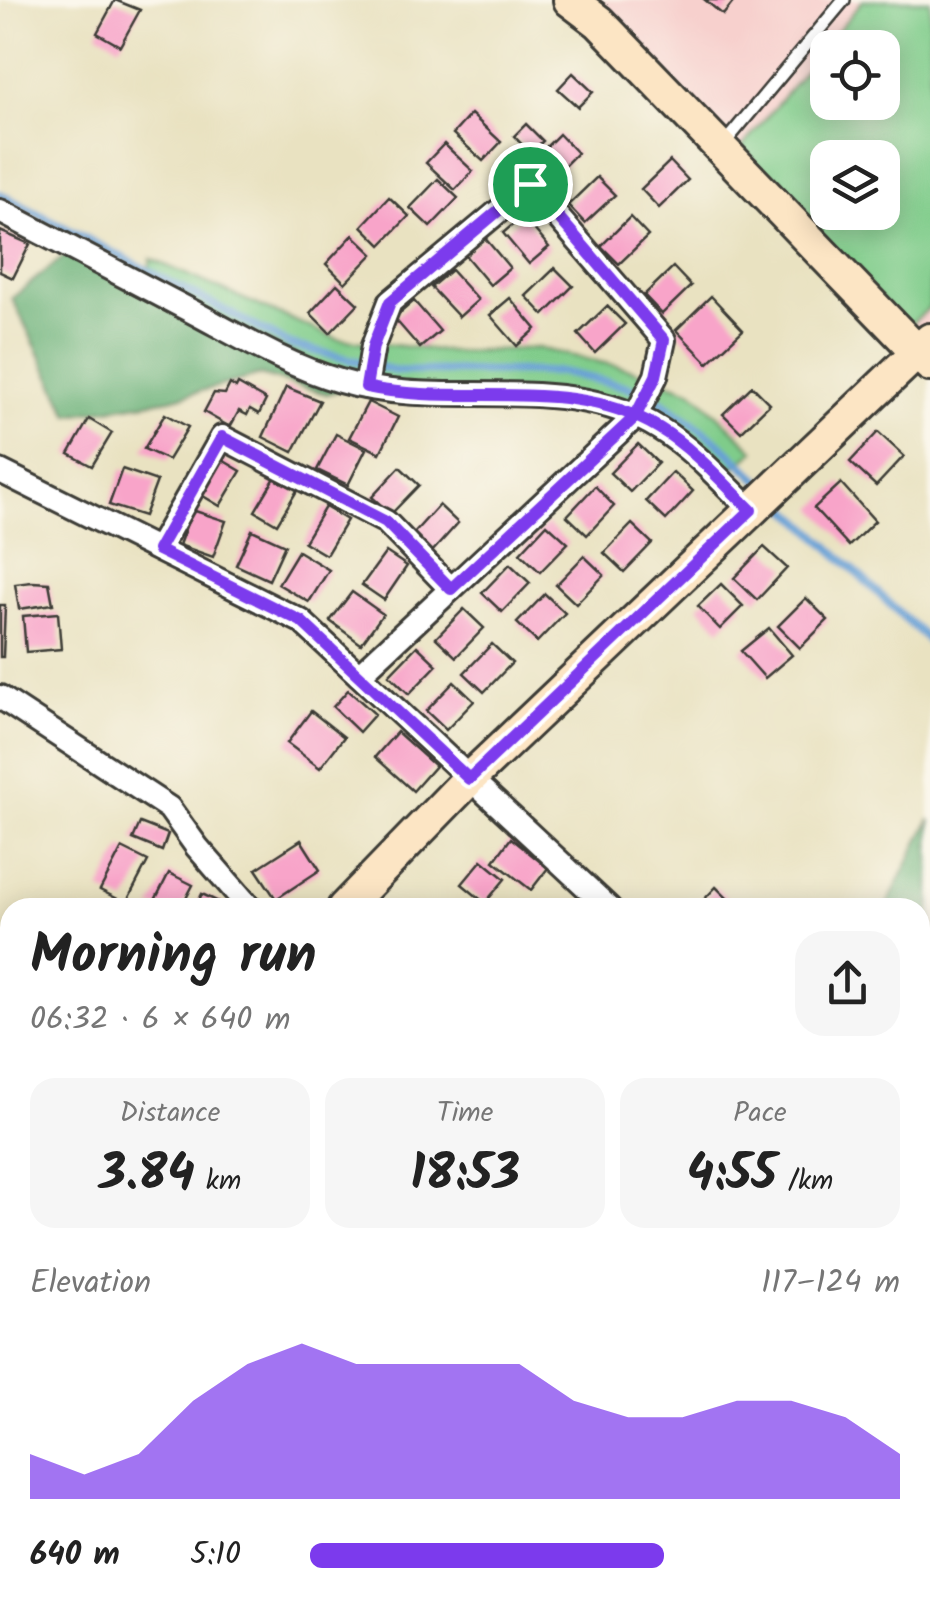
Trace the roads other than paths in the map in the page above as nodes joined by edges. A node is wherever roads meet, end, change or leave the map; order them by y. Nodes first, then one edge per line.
1 (570, 0) edge
2 (844, 0) edge
3 (720, 148) junction
4 (0, 210) edge
5 (925, 353) edge
6 (366, 387) junction
7 (635, 417) junction
8 (0, 471) edge
9 (751, 510) junction
10 (158, 550) junction
11 (451, 589) junction
12 (359, 675) junction
13 (0, 697) edge
14 (469, 779) junction
15 (241, 898) edge
16 (354, 898) edge
17 (599, 898) edge

1 - 3 street
2 - 3 lane
3 - 5 street
4 - 6 street
5 - 9 street
6 - 7 street
6 - 7 street
7 - 9 street
7 - 11 street
8 - 10 street
9 - 14 street
10 - 11 street
10 - 12 street
11 - 12 street
12 - 14 street
13 - 15 street
14 - 16 street
14 - 17 street

